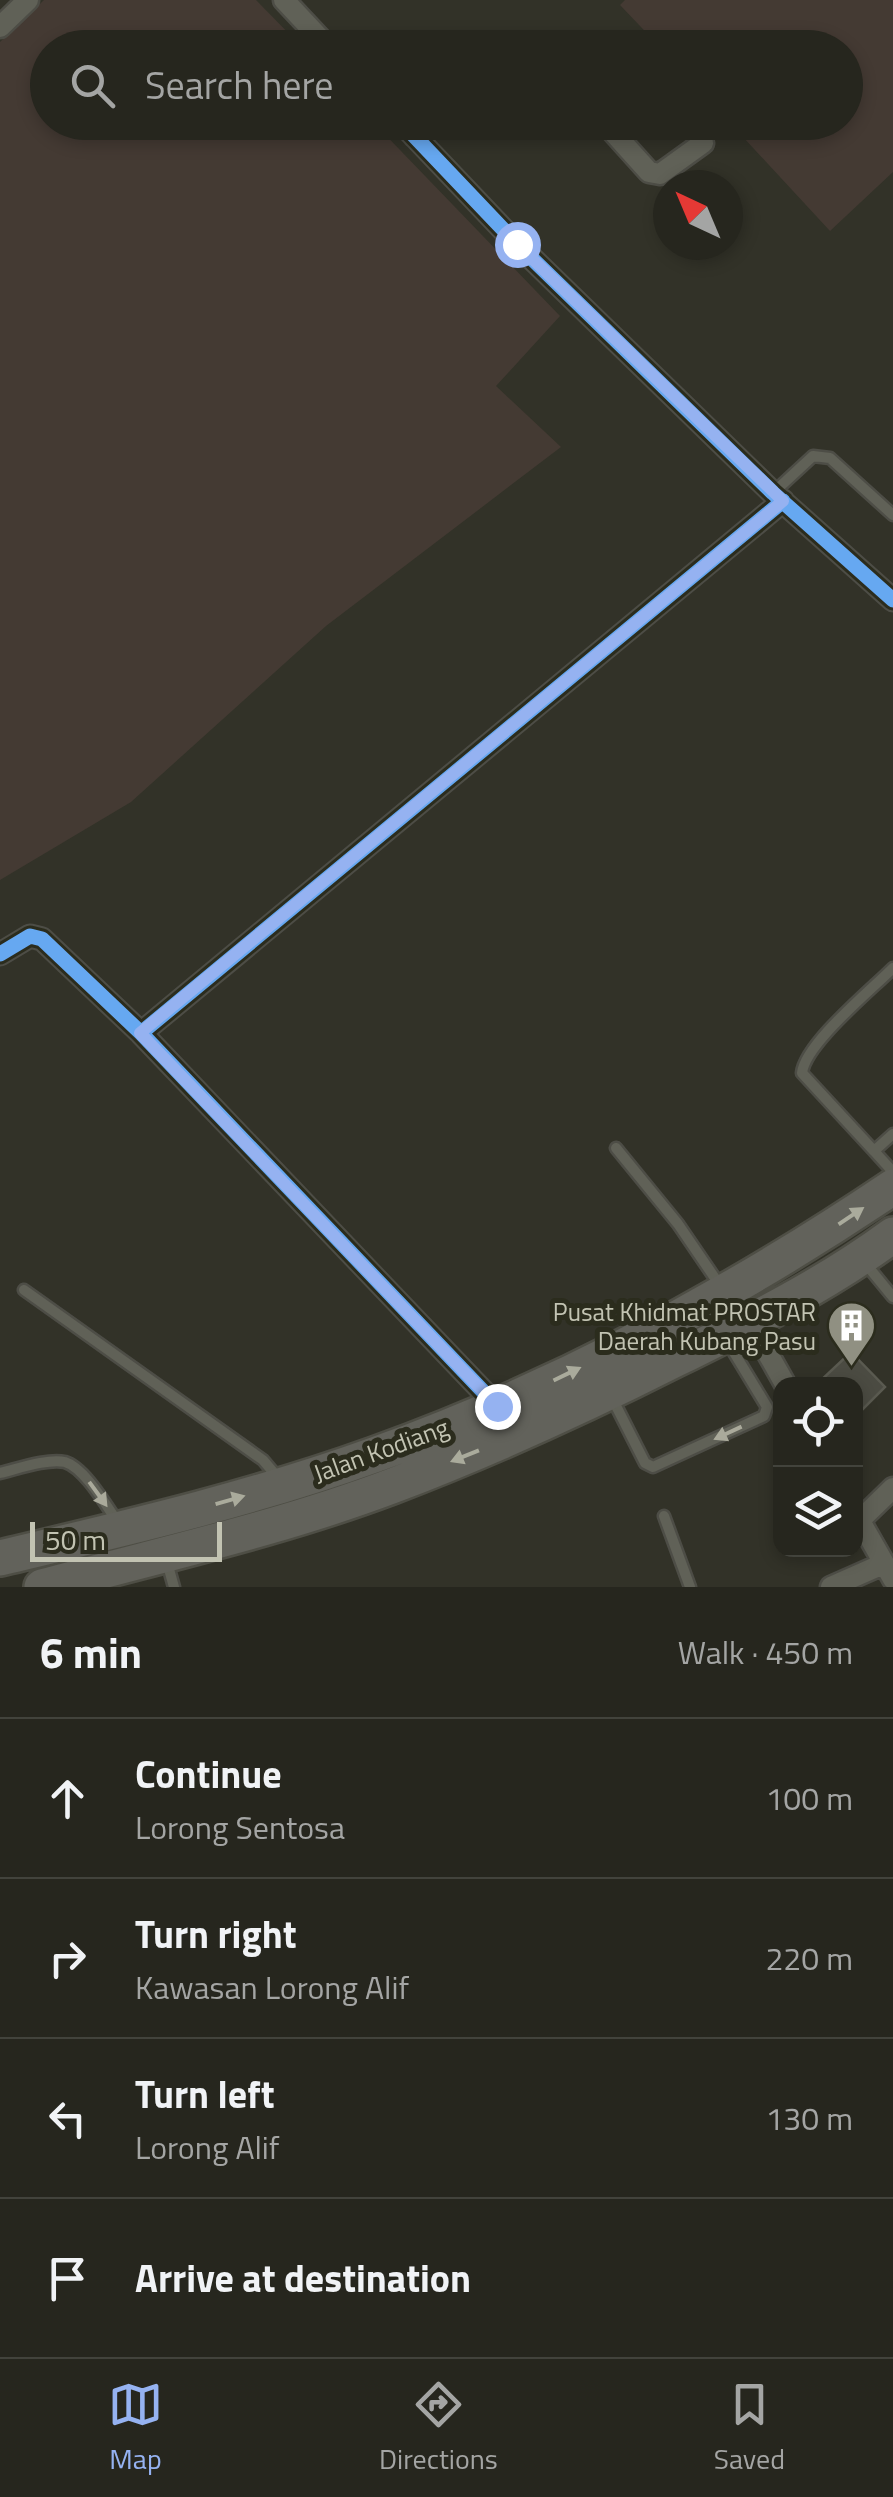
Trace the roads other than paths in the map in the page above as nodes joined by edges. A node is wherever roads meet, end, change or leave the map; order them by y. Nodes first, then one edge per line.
1 (28, 0) edge
2 (284, 0) edge
3 (0, 27) edge
4 (313, 30) edge
5 (426, 140) edge
6 (620, 140) edge
7 (703, 143) dead end
8 (778, 497) junction
9 (893, 515) edge
10 (893, 600) edge
11 (0, 954) edge
12 (893, 968) edge
13 (140, 1033) junction
14 (893, 1134) edge
15 (616, 1148) dead end
16 (874, 1151) junction
17 (893, 1172) edge
18 (893, 1187) edge
19 (893, 1235) edge
20 (861, 1258) junction
21 (24, 1290) dead end
22 (724, 1292) junction
23 (893, 1297) edge
24 (737, 1329) junction
25 (778, 1377) edge
26 (610, 1394) junction
27 (497, 1406) junction
28 (0, 1474) edge
29 (284, 1485) junction
30 (893, 1488) edge
31 (863, 1513) edge
32 (664, 1516) dead end
33 (863, 1528) edge
34 (123, 1529) junction
35 (0, 1558) edge
36 (170, 1572) edge
37 (888, 1572) edge
38 (95, 1580) edge
39 (42, 1587) edge
40 (690, 1587) edge
41 (830, 1587) edge

1 - 3 street
2 - 4 street
5 - 8 street
6 - 7 street
8 - 9 lane
8 - 10 street
8 - 13 street
11 - 13 street
12 - 16 lane
13 - 27 street
14 - 16 lane
15 - 22 lane
16 - 17 lane
22 -> 18 highway, Jalan Kodiang
19 - 20 highway, Jalan Kodiang
20 - 23 lane
20 - 24 highway, Jalan Kodiang
21 - 29 lane
27 -> 22 highway, Jalan Kodiang
24 - 25 street
24 - 26 highway, Jalan Kodiang
24 -> 26 lane
26 -> 36 highway, Jalan Kodiang
27 - 29 highway, Jalan Kodiang
28 -> 34 lane
34 -> 29 highway, Jalan Kodiang
30 - 31 street
32 - 40 lane
33 - 37 street
34 - 35 highway, Jalan Kodiang
36 - 38 highway, Jalan Kodiang
37 - 41 street
38 - 39 highway, Jalan Kodiang

